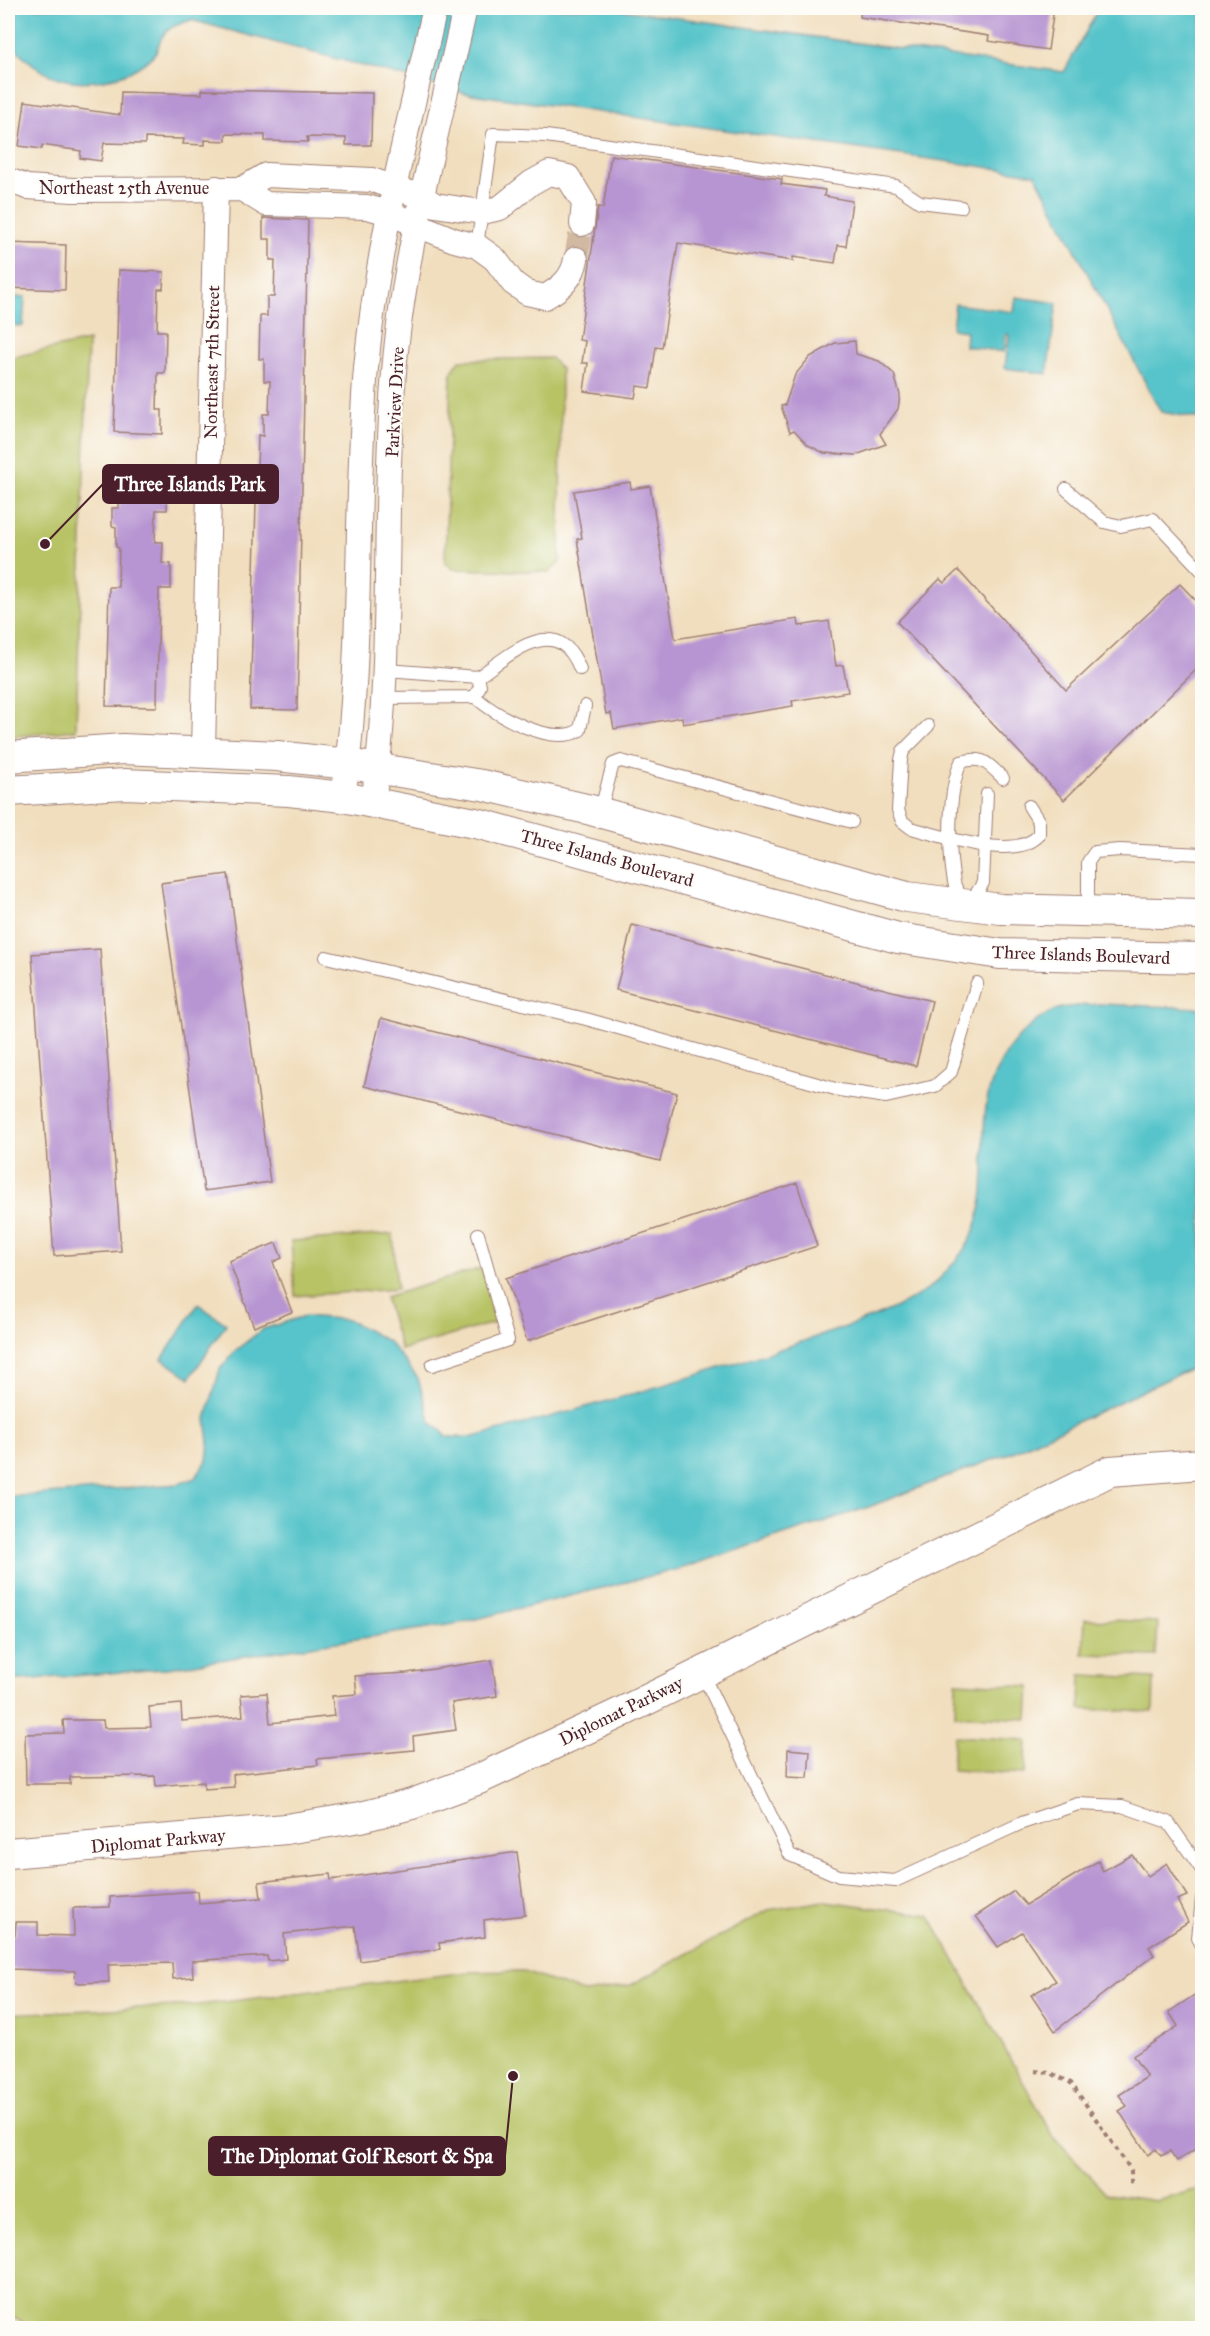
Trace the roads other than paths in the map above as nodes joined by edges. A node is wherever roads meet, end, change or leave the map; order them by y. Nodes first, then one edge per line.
1 (435, 8) edge
2 (465, 8) edge
3 (8, 180) edge
4 (395, 187) junction
5 (216, 188) junction
6 (242, 189) junction
7 (422, 197) junction
8 (961, 207) dead end
9 (482, 212) junction
10 (389, 213) junction
11 (415, 222) junction
12 (582, 224) tunnel mouth
13 (477, 246) junction
14 (576, 259) tunnel mouth
15 (373, 311) junction
16 (401, 315) junction
17 (1066, 489) dead end
18 (1203, 572) edge
19 (580, 669) dead end
20 (387, 670) junction
21 (478, 677) junction
22 (475, 697) junction
23 (385, 698) junction
24 (585, 706) dead end
25 (928, 726) dead end
26 (203, 751) junction
27 (8, 757) edge
28 (348, 764) junction
29 (378, 768) junction
30 (1003, 778) dead end
31 (8, 791) edge
32 (987, 794) dead end
33 (343, 797) junction
34 (373, 803) junction
35 (1029, 806) dead end
36 (600, 812) junction
37 (852, 822) dead end
38 (952, 838) junction
39 (984, 845) junction
40 (1203, 854) edge
41 (968, 906) junction
42 (1088, 912) junction
43 (1203, 914) edge
44 (964, 950) junction
45 (326, 957) dead end
46 (1087, 957) junction
47 (1203, 958) edge
48 (977, 983) dead end
49 (478, 1234) dead end
50 (432, 1365) dead end
51 (1203, 1464) edge
52 (701, 1673) junction
53 (8, 1853) edge
54 (1203, 1870) edge
55 (1203, 1899) edge
56 (1203, 1945) edge

1 - 4 street, Parkview Drive
2 - 7 street, Parkview Drive
3 - 5 street, Northeast 25th Avenue
4 - 6 street
4 - 7 street
4 - 10 street, Parkview Drive
5 - 6 street, Northeast 25th Avenue
5 - 26 street, Northeast 7th Street
6 - 10 street, Northeast 25th Avenue
7 - 9 street
7 - 11 street, Parkview Drive
8 - 9 lane
9 - 12 street
9 - 13 lane
10 - 11 street, Northeast 25th Avenue
10 - 15 street, Parkview Drive
11 - 13 street, Northeast 25th Avenue
11 - 16 street, Parkview Drive
13 - 14 street
15 - 16 street
15 - 28 street, Parkview Drive
16 - 20 street, Parkview Drive
17 - 18 lane
19 - 21 lane
20 - 21 lane
20 - 23 street, Parkview Drive
21 - 22 lane
22 - 23 lane
22 - 24 lane
23 - 29 street, Parkview Drive
25 - 38 lane
26 - 27 street
26 - 28 street
28 - 29 street
28 - 33 street, Parkview Drive
29 - 34 street, Parkview Drive
29 - 36 street
30 - 38 lane
31 - 33 street, Three Islands Boulevard
32 - 39 lane
33 - 34 street, Three Islands Boulevard
34 - 44 street, Three Islands Boulevard
35 - 39 lane
36 - 37 lane
36 - 41 street
38 - 39 lane
38 - 41 lane
39 - 41 lane
40 - 42 lane
41 - 42 street
41 - 44 street
42 - 43 street
42 - 46 street
44 - 46 street, Three Islands Boulevard
45 - 48 lane
46 - 47 street, Three Islands Boulevard
49 - 50 lane
51 - 52 street, Diplomat Parkway
52 - 53 street, Diplomat Parkway
52 - 54 lane
55 - 56 lane

